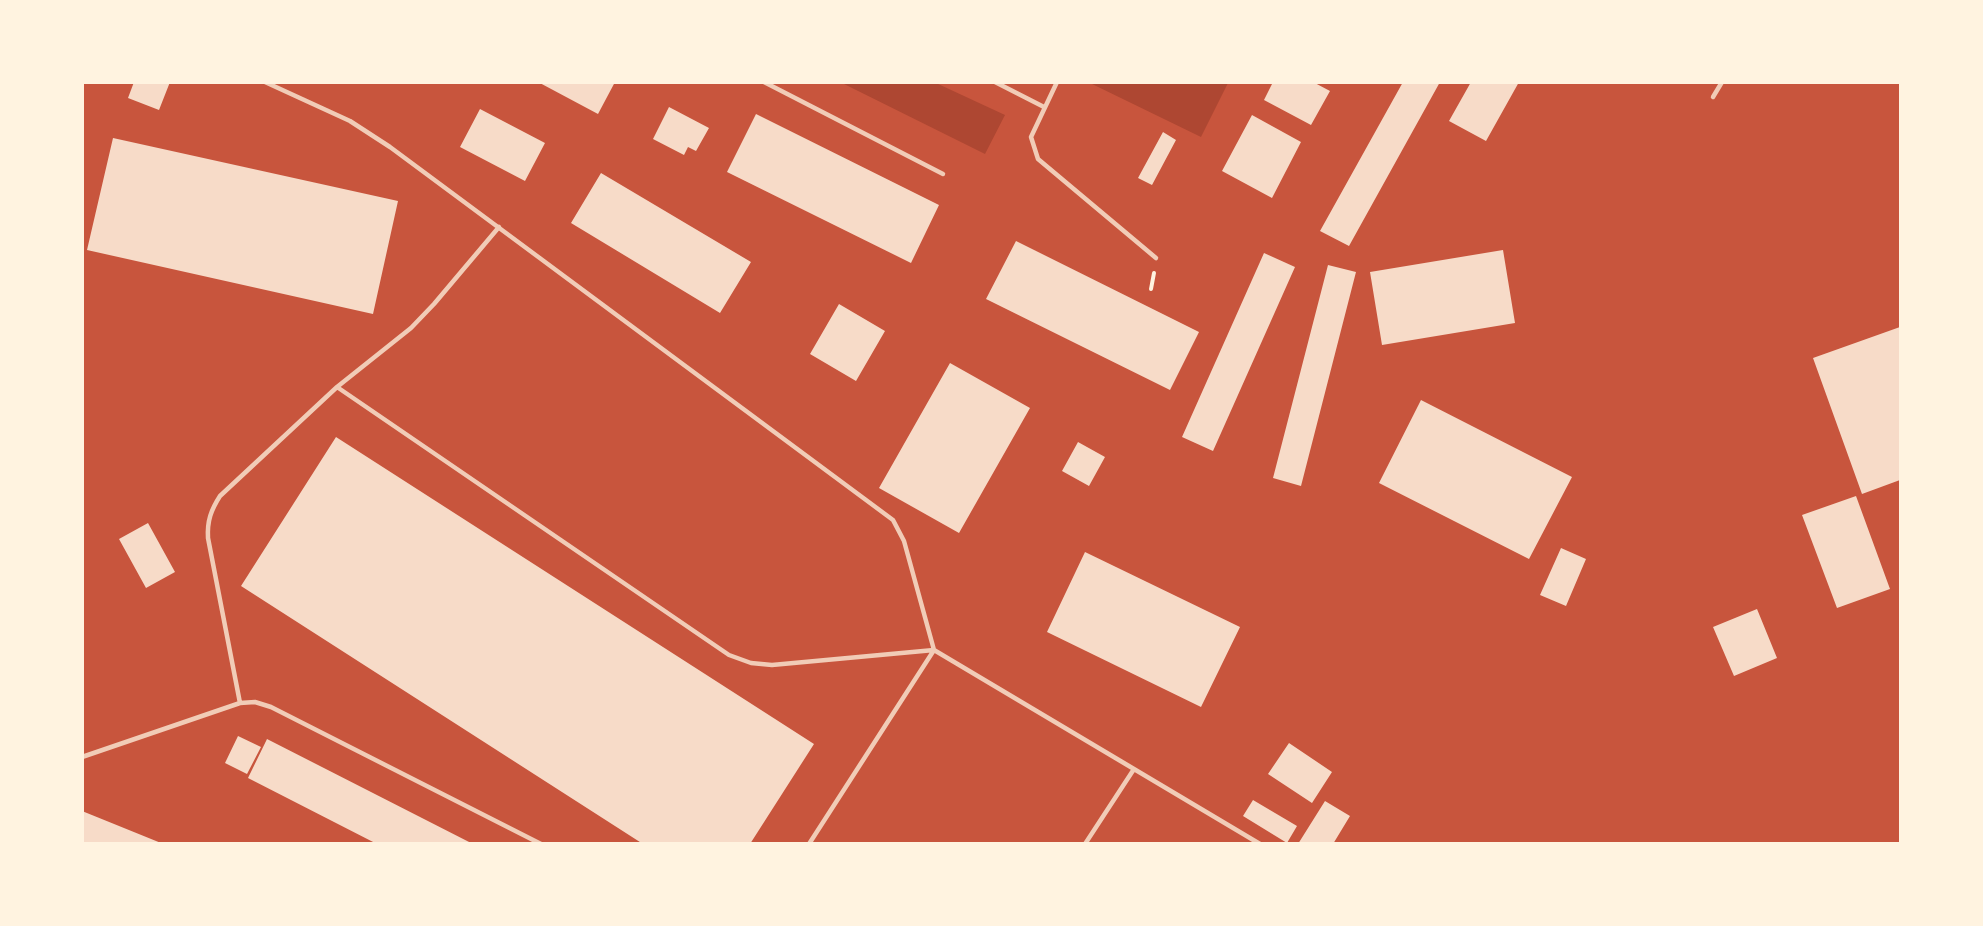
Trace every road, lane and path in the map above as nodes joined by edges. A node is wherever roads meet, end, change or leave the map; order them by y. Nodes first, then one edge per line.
1 (265, 82) edge
2 (764, 82) edge
3 (995, 82) edge
4 (1057, 82) edge
5 (1722, 82) edge
6 (1713, 97) dead end
7 (1044, 107) junction
8 (942, 174) dead end
9 (499, 227) junction
10 (1156, 258) dead end
11 (337, 387) junction
12 (934, 650) junction
13 (240, 703) junction
14 (82, 757) edge
15 (1134, 769) junction
16 (541, 843) edge
17 (809, 843) edge
18 (1085, 843) edge
19 (1260, 843) edge

1 - 9 lane
2 - 8 lane
3 - 7 lane
4 - 7 lane
5 - 6 lane
7 - 10 lane
9 - 11 lane
9 - 12 lane
11 - 12 lane
11 - 13 lane
12 - 15 lane
12 - 17 lane
13 - 14 lane
13 - 16 lane
15 - 18 lane
15 - 19 lane

